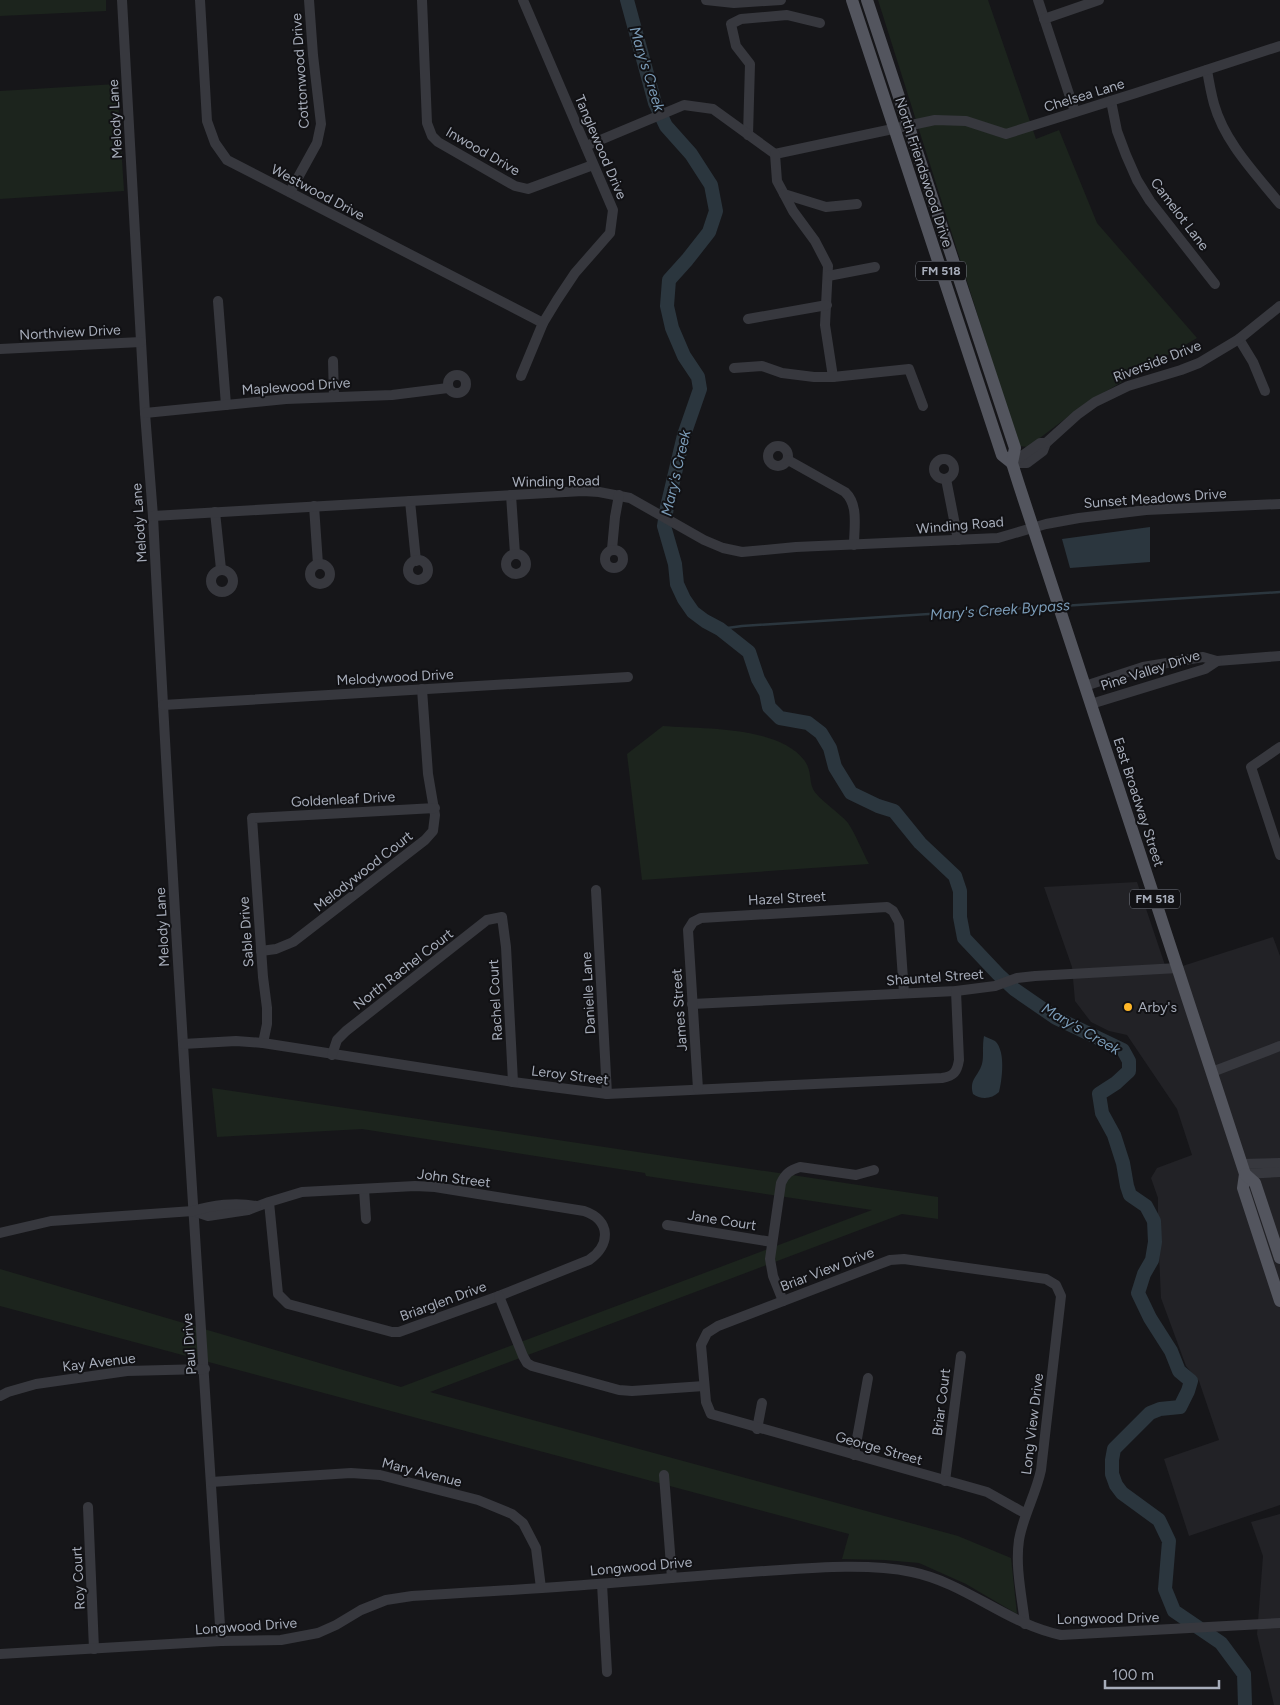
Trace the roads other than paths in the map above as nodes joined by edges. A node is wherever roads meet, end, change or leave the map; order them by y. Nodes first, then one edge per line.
1 (122, 0) edge
2 (200, 0) edge
3 (309, 0) edge
4 (422, 0) edge
5 (523, 0) edge
6 (706, 0) edge
7 (781, 0) edge
8 (852, 0) edge
9 (867, 0) edge
10 (1038, 0) edge
11 (1099, 0) edge
12 (1044, 19) junction
13 (820, 23) dead end
14 (1280, 46) edge
15 (1207, 70) junction
16 (1111, 101) junction
17 (1075, 112) junction
18 (908, 126) junction
19 (894, 128) junction
20 (748, 135) junction
21 (586, 146) junction
22 (775, 154) junction
23 (593, 165) junction
24 (290, 192) junction
25 (784, 194) junction
26 (857, 204) dead end
27 (1280, 204) edge
28 (874, 267) dead end
29 (828, 276) junction
30 (1215, 284) dead end
31 (218, 301) dead end
32 (827, 305) junction
33 (1280, 306) edge
34 (748, 320) dead end
35 (543, 324) junction
36 (1239, 339) junction
37 (141, 342) junction
38 (0, 349) edge
39 (333, 361) dead end
40 (734, 368) dead end
41 (521, 376) dead end
42 (833, 377) junction
43 (448, 388) dead end
44 (1265, 391) dead end
45 (334, 396) junction
46 (226, 405) junction
47 (923, 406) dead end
48 (145, 413) junction
49 (788, 460) dead end
50 (1012, 463) junction
51 (946, 478) dead end
52 (511, 495) junction
53 (619, 495) junction
54 (410, 501) junction
55 (1280, 504) edge
56 (314, 506) junction
57 (215, 512) junction
58 (153, 516) junction
59 (1033, 528) junction
60 (958, 540) junction
61 (854, 545) junction
62 (612, 549) dead end
63 (515, 554) dead end
64 (416, 561) dead end
65 (318, 564) dead end
66 (221, 569) dead end
67 (1050, 581) joint
68 (1280, 656) edge
69 (1217, 661) junction
70 (628, 676) dead end
71 (1085, 686) junction
72 (422, 689) junction
73 (1091, 704) junction
74 (164, 705) junction
75 (1280, 747) edge
76 (434, 808) junction
77 (252, 818) joint
78 (1280, 855) edge
79 (596, 890) dead end
80 (502, 917) joint
81 (688, 930) joint
82 (261, 951) junction
83 (1178, 968) junction
84 (956, 991) junction
85 (904, 993) junction
86 (692, 1004) junction
87 (263, 1043) junction
88 (183, 1044) junction
89 (1280, 1046) edge
90 (332, 1055) junction
91 (1212, 1072) junction
92 (513, 1082) junction
93 (698, 1089) junction
94 (607, 1094) junction
95 (1280, 1163) edge
96 (1244, 1169) junction
97 (874, 1170) dead end
98 (1280, 1172) edge
99 (364, 1189) junction
100 (269, 1202) junction
101 (192, 1211) junction
102 (366, 1219) dead end
103 (667, 1225) dead end
104 (0, 1233) edge
105 (1258, 1235) junction
106 (606, 1236) joint
107 (772, 1242) junction
108 (1280, 1258) edge
109 (1280, 1278) edge
110 (1056, 1285) joint
111 (499, 1296) junction
112 (783, 1301) junction
113 (1280, 1301) edge
114 (961, 1356) dead end
115 (205, 1369) junction
116 (868, 1378) dead end
117 (704, 1386) junction
118 (0, 1396) edge
119 (762, 1402) dead end
120 (721, 1418) joint
121 (757, 1428) junction
122 (854, 1455) junction
123 (664, 1475) dead end
124 (945, 1481) junction
125 (211, 1482) junction
126 (88, 1507) dead end
127 (1026, 1514) junction
128 (672, 1578) junction
129 (602, 1584) junction
130 (541, 1588) junction
131 (1025, 1624) junction
132 (1280, 1624) edge
133 (221, 1641) junction
134 (94, 1649) junction
135 (0, 1654) edge
136 (607, 1672) dead end

1 - 37 street, Melody Lane
2 - 24 street, Westwood Drive
3 - 24 street, Cottonwood Drive
4 - 23 street, Inwood Drive
5 - 21 street, Tanglewood Drive
6 - 7 street
8 - 19 main road, North Friendswood Drive / FM 518
9 - 18 main road, North Friendswood Drive / FM 518
10 - 12 street
11 - 12 street
12 - 17 street
13 - 20 street
14 - 15 street, Chelsea Lane
15 - 16 street, Chelsea Lane
15 - 27 street
16 - 17 street, Chelsea Lane
16 - 30 street, Camelot Lane
17 - 18 street, Chelsea Lane
18 - 19 street, Chelsea Lane
18 - 50 main road, North Friendswood Drive / FM 518
19 - 22 street, Chelsea Lane
19 - 50 main road, North Friendswood Drive / FM 518
20 - 21 street
20 - 22 street
21 - 23 street, Tanglewood Drive
22 - 25 street
23 - 35 street, Tanglewood Drive
24 - 35 street, Westwood Drive
25 - 26 street
25 - 29 street
28 - 29 street
29 - 32 street
31 - 46 street
32 - 34 street
32 - 42 street
33 - 36 street, Riverside Drive
35 - 41 street, Tanglewood Drive
36 - 44 street
36 - 50 street, Riverside Drive
37 - 38 street, Northview Drive
37 - 48 street, Melody Lane
39 - 45 street
40 - 42 street
42 - 47 street
43 - 45 street, Maplewood Drive
45 - 46 street, Maplewood Drive
46 - 48 street, Maplewood Drive
48 - 58 street, Melody Lane
49 - 61 street
50 - 59 main road, North Friendswood Drive / FM 518
51 - 60 street
52 - 53 street, Winding Road
52 - 54 street, Winding Road
52 - 63 street
53 - 61 street, Winding Road
53 - 62 street
54 - 56 street, Winding Road
54 - 64 street
55 - 59 street, Sunset Meadows Drive
56 - 57 street, Winding Road
56 - 65 street
57 - 58 street, Winding Road
57 - 66 street
58 - 74 street, Melody Lane
59 - 60 street, Winding Road
59 - 67 main road, North Friendswood Drive / FM 518
60 - 61 street, Winding Road
67 - 71 main road, East Broadway Street / FM 518
68 - 69 street, Pine Valley Drive
69 - 71 street, Pine Valley Drive
69 - 73 street, Pine Valley Drive
70 - 72 street, Melodywood Drive
71 - 73 main road, East Broadway Street / FM 518
72 - 74 street, Melodywood Drive
72 - 76 street, Melodywood Court
73 - 83 main road, East Broadway Street / FM 518
74 - 88 street, Melody Lane
75 - 78 street
76 - 77 street, Goldenleaf Drive
76 - 82 street, Melodywood Court
77 - 82 street, Sable Drive
79 - 94 street, Danielle Lane
80 - 90 street, North Rachel Court
80 - 92 street, Rachel Court
81 - 85 street, Hazel Street
81 - 86 street, James Street
82 - 87 street, Sable Drive
83 - 84 street, Shauntel Street
83 - 91 main road, East Broadway Street / FM 518
84 - 85 street, Shauntel Street
84 - 93 street, Leroy Street
85 - 86 street, Shauntel Street
86 - 93 street, James Street
87 - 88 street, Leroy Street
87 - 90 street, Leroy Street
88 - 101 street, Paul Drive
89 - 91 street
90 - 92 street, Leroy Street
91 - 96 main road, East Broadway Street / FM 518
92 - 94 street, Leroy Street
93 - 94 street, Leroy Street
95 - 96 street
96 - 98 street
96 - 105 main road, East Broadway Street / FM 518
96 - 108 main road, East Broadway Street / FM 518
97 - 107 street
99 - 100 street, John Street
99 - 102 street
99 - 106 street, John Street
100 - 101 street, John Street
100 - 111 street, Briarglen Drive
101 - 104 street, John Street
101 - 115 street, Paul Drive
103 - 107 street, Jane Court
105 - 109 main road
105 - 113 main road, East Broadway Street / FM 518
106 - 111 street, Briarglen Drive
107 - 112 street
110 - 112 street, Briar View Drive
110 - 127 street, Long View Drive
111 - 117 street
112 - 117 street, Briar View Drive
114 - 124 street, Briar Court
115 - 118 street, Kay Avenue
115 - 125 street, Paul Drive
116 - 122 street
117 - 120 street, Briar View Drive
119 - 121 street
120 - 121 street, George Street
121 - 122 street, George Street
122 - 124 street, George Street
123 - 128 street
124 - 127 street, George Street
125 - 130 street, Mary Avenue
125 - 133 street, Paul Drive
126 - 134 street, Roy Court
127 - 131 street, Long View Drive
128 - 129 street, Longwood Drive
128 - 131 street, Longwood Drive
129 - 130 street, Longwood Drive
129 - 136 street
130 - 133 street, Longwood Drive
131 - 132 street, Longwood Drive
133 - 134 street, Longwood Drive
134 - 135 street, Longwood Drive

